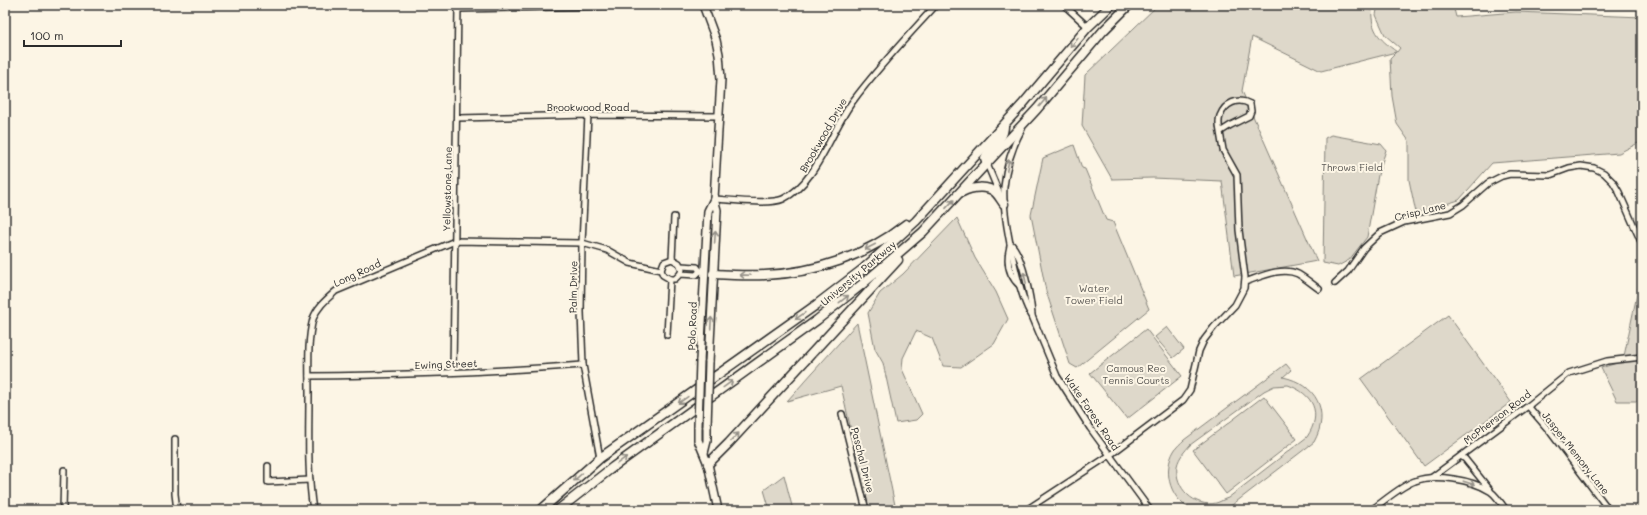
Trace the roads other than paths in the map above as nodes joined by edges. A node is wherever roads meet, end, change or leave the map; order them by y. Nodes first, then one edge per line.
1 (662, 5) edge
2 (703, 5) edge
3 (936, 5) edge
4 (1064, 5) edge
5 (1111, 5) edge
6 (1129, 5) edge
7 (458, 7) edge
8 (1088, 27) junction
9 (588, 115) junction
10 (720, 116) junction
11 (457, 118) junction
12 (1026, 121) junction
13 (1004, 125) junction
14 (1220, 132) junction
15 (987, 164) junction
16 (960, 193) junction
17 (714, 199) junction
18 (936, 200) junction
19 (1004, 204) junction
20 (674, 217) dead end
21 (923, 232) junction
22 (455, 241) junction
23 (582, 243) junction
24 (1011, 243) junction
25 (1642, 244) edge
26 (672, 259) junction
27 (681, 266) junction
28 (661, 270) junction
29 (702, 271) junction
30 (680, 274) junction
31 (713, 274) junction
32 (670, 279) junction
33 (1245, 282) junction
34 (1336, 283) dead end
35 (704, 285) junction
36 (1319, 289) dead end
37 (1032, 316) junction
38 (667, 335) dead end
39 (1642, 352) edge
40 (1640, 357) edge
41 (583, 365) junction
42 (453, 372) junction
43 (309, 376) junction
44 (1528, 406) junction
45 (842, 414) dead end
46 (176, 439) dead end
47 (704, 453) junction
48 (1110, 455) junction
49 (1461, 456) junction
50 (600, 458) junction
51 (708, 464) junction
52 (268, 466) dead end
53 (64, 470) dead end
54 (1431, 478) junction
55 (310, 480) junction
56 (1492, 492) junction
57 (63, 510) edge
58 (177, 510) edge
59 (313, 510) edge
60 (541, 510) edge
61 (558, 510) edge
62 (718, 510) edge
63 (866, 510) edge
64 (1026, 510) edge
65 (1150, 510) edge
66 (1371, 510) edge
67 (1506, 510) edge
68 (1609, 510) edge

1 - 7 street
2 - 10 main road, Polo Road
3 - 17 street, Brookwood Drive
4 - 8 street
5 - 8 main road, University Parkway
12 -> 6 main road, University Parkway
7 - 11 street, Yellowstone Lane
8 -> 13 main road, University Parkway
9 - 10 street, Brookwood Road
9 - 11 street, Brookwood Road
9 - 23 street, Palm Drive
10 - 17 main road, Polo Road
11 - 22 street, Yellowstone Lane
12 - 15 main road, University Parkway
19 -> 12 street, Wake Forest Road
13 - 15 main road
13 - 18 main road, University Parkway
14 - 14 street
14 - 33 street
15 - 16 main road, University Parkway
15 - 19 street, Wake Forest Road
16 - 19 main road
21 -> 16 main road, University Parkway
17 - 29 main road, Polo Road
31 -> 17 main road, Polo Road
18 -> 31 main road
18 -> 50 main road, University Parkway
19 - 24 street, Wake Forest Road
20 - 26 street
51 -> 21 main road
61 -> 21 main road, University Parkway
22 - 23 street, Long Road
22 - 42 street, Yellowstone Lane
22 - 43 street, Long Road
23 - 28 street, Long Road
23 - 41 street, Palm Drive
24 - 37 street, Wake Forest Road
37 -> 24 street, Wake Forest Road
25 - 34 street, Crisp Lane
26 - 27 street
26 - 28 street
27 - 29 street
27 - 30 street
28 - 32 street
29 - 30 street
29 - 35 main road, Polo Road
30 - 32 street
31 - 35 main road
47 -> 31 main road, Polo Road, bridge
32 - 38 street
33 - 36 street
33 - 48 street
35 - 47 main road, Polo Road, bridge
37 - 48 street, Wake Forest Road
39 - 40 street
40 - 44 street, McPherson Road
41 - 42 street, Ewing Street
41 - 50 street, Palm Drive
42 - 43 street, Ewing Street
43 - 55 street, Long Road
44 - 49 street, McPherson Road
44 - 68 street, Jasper Memory Lane
45 - 63 street, Paschal Drive
46 - 58 street
47 - 51 main road, Polo Road
48 - 64 street
48 - 65 street, Wake Forest Road
49 - 54 street, McPherson Road
49 - 56 street
50 -> 60 main road, University Parkway
51 - 62 main road, Polo Road
52 - 55 street
53 - 57 street
54 -> 56 street
54 - 66 street, McPherson Road
55 - 59 street, Long Road
56 - 67 street

